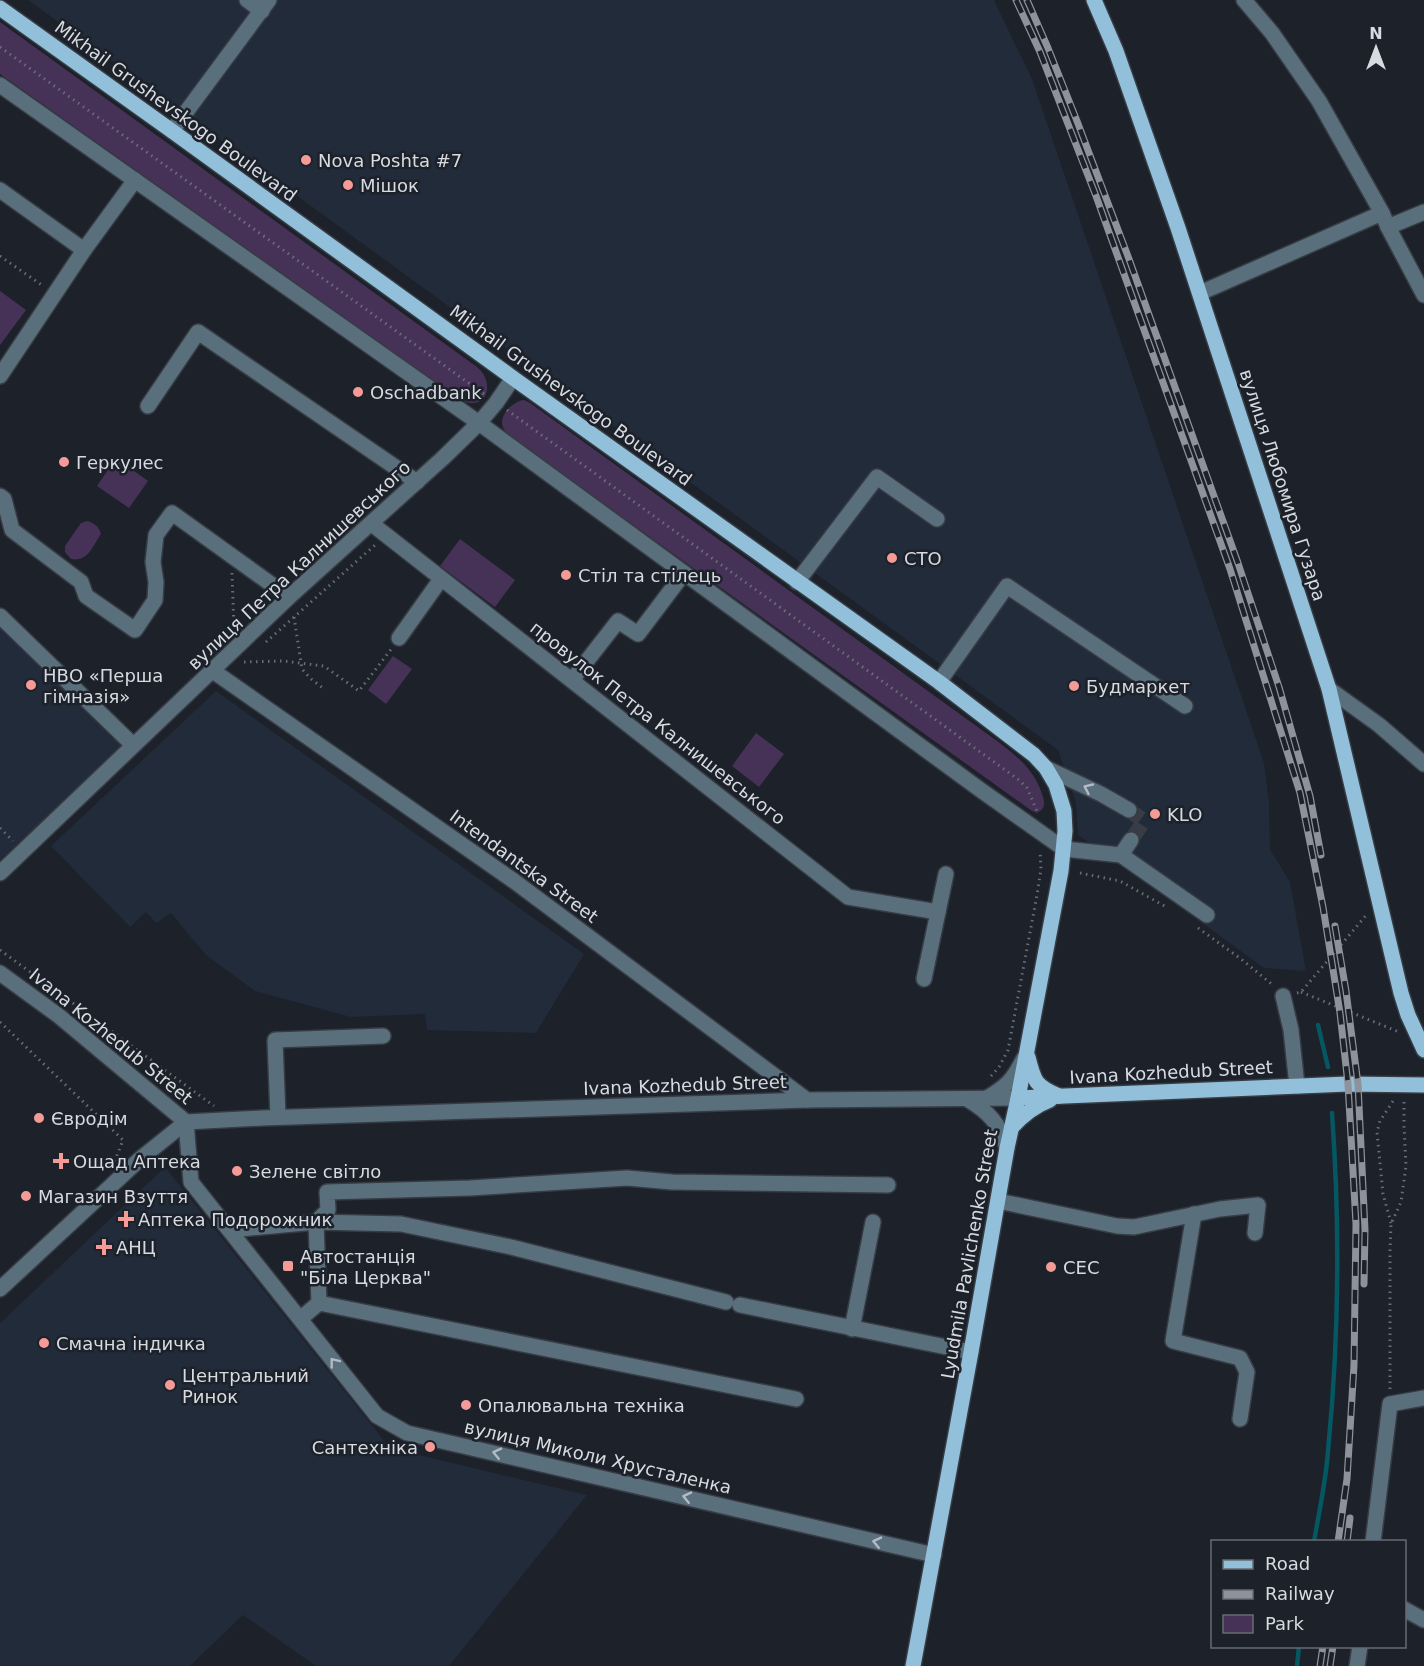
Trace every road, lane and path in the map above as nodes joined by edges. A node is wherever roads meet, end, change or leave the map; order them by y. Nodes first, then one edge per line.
1 (247, 0) edge
2 (1094, 0) edge
3 (1244, 0) edge
4 (266, 5) edge
5 (0, 8) edge
6 (0, 47) edge
7 (0, 85) edge
8 (172, 130) junction
9 (135, 180) junction
10 (0, 190) edge
11 (1424, 212) edge
12 (1385, 220) junction
13 (84, 250) junction
14 (0, 256) edge
15 (1200, 293) junction
16 (54, 294) junction
17 (1424, 295) edge
18 (0, 376) edge
19 (513, 378) junction
20 (496, 403) junction
21 (148, 406) dead end
22 (479, 423) junction
23 (417, 482) junction
24 (0, 496) edge
25 (937, 519) dead end
26 (372, 524) junction
27 (232, 556) junction
28 (684, 573) junction
29 (441, 579) junction
30 (797, 582) junction
31 (290, 597) junction
32 (0, 616) edge
33 (294, 617) dead end
34 (234, 636) dead end
35 (399, 638) joint
36 (243, 662) dead end
37 (301, 662) junction
38 (213, 670) junction
39 (572, 680) junction
40 (939, 682) junction
41 (324, 689) dead end
42 (1329, 689) junction
43 (1185, 706) dead end
44 (134, 745) junction
45 (1424, 764) edge
46 (1046, 768) junction
47 (1130, 810) tunnel mouth
48 (1040, 832) junction
49 (1131, 840) tunnel mouth
50 (1064, 849) junction
51 (1121, 855) junction
52 (0, 873) edge
53 (1080, 873) dead end
54 (946, 874) dead end
55 (1379, 901) junction
56 (1174, 911) dead end
57 (939, 912) junction
58 (1207, 915) dead end
59 (1193, 925) dead end
60 (0, 950) edge
61 (0, 973) edge
62 (924, 979) dead end
63 (1301, 992) junction
64 (1283, 996) junction
65 (0, 1022) edge
66 (383, 1036) dead end
67 (1421, 1043) edge
68 (1027, 1053) junction
69 (988, 1079) dead end
70 (1405, 1084) junction
71 (1424, 1084) edge
72 (1297, 1086) junction
73 (1059, 1096) junction
74 (987, 1098) junction
75 (1018, 1098) junction
76 (967, 1099) junction
77 (807, 1100) junction
78 (216, 1107) dead end
79 (278, 1117) junction
80 (186, 1122) junction
81 (1011, 1128) junction
82 (1006, 1148) junction
83 (114, 1164) dead end
84 (888, 1185) dead end
85 (998, 1202) junction
86 (1194, 1214) junction
87 (316, 1222) junction
88 (873, 1222) dead end
89 (1391, 1224) junction
90 (230, 1230) junction
91 (1255, 1233) dead end
92 (0, 1289) edge
93 (319, 1303) junction
94 (300, 1319) junction
95 (852, 1329) junction
96 (971, 1352) junction
97 (1424, 1398) edge
98 (796, 1399) dead end
99 (1390, 1404) junction
100 (1240, 1419) dead end
101 (1372, 1540) edge
102 (934, 1555) junction
103 (1406, 1610) edge
104 (1424, 1620) edge
105 (1359, 1648) edge
106 (913, 1666) edge
107 (1357, 1666) edge

1 - 4 street
2 - 15 main road, вулиця Любомира Гузара
3 - 12 street
4 - 8 street
5 - 8 main road, Mikhail Grushevskogo Boulevard
6 - 20 path
7 - 9 street
8 - 19 main road, Mikhail Grushevskogo Boulevard
9 - 13 street
9 - 22 street
10 - 13 street
11 - 12 street
12 - 15 street
12 - 17 street
13 - 16 street
14 - 16 path
15 - 42 main road, вулиця Любомира Гузара
16 - 18 street
19 - 20 street, вулиця Петра Калнишевського
19 - 30 main road, Mikhail Grushevskogo Boulevard
20 - 22 street, вулиця Петра Калнишевського
20 - 48 path
21 - 23 street
22 - 23 street, вулиця Петра Калнишевського
22 - 28 street
23 - 26 street, вулиця Петра Калнишевського
24 - 27 street
25 - 30 street
26 - 29 street, провулок Петра Калнишевського
26 - 31 street, вулиця Петра Калнишевського
27 - 31 street
27 - 34 path
28 - 39 street
28 - 48 street
29 - 35 street
29 - 39 street, провулок Петра Калнишевського
30 - 40 main road, Mikhail Grushevskogo Boulevard
31 - 38 street, вулиця Петра Калнишевського
32 - 44 street
33 - 37 path
35 - 37 path
36 - 37 path
37 - 41 path
38 - 44 street, вулиця Петра Калнишевського
38 - 77 street, Intendantska Street
39 - 57 street, провулок Петра Калнишевського
40 - 43 street
40 - 46 main road, Mikhail Grushevskogo Boulevard
42 - 45 street
42 - 55 main road, вулиця Любомира Гузара
44 - 52 street, вулиця Петра Калнишевського
47 -> 46 street
46 - 50 main road, Mikhail Grushevskogo Boulevard
48 - 50 street
48 - 69 path
49 - 51 street
50 - 51 street
50 - 68 main road, Lyudmila Pavlichenko Street
51 - 58 street
53 - 56 path
54 - 57 street
55 - 63 path
55 - 67 main road, вулиця Любомира Гузара
57 - 62 street
59 - 64 path
60 - 78 path
61 - 80 street, Ivana Kozhedub Street
63 - 64 path
63 - 67 path
64 - 72 street
65 - 83 path
66 - 79 street
68 - 73 main road
68 - 74 street
68 - 75 main road, Lyudmila Pavlichenko Street
70 - 71 main road, Ivana Kozhedub Street
70 - 72 main road, Ivana Kozhedub Street
70 - 89 path
70 - 89 path
72 - 73 main road, Ivana Kozhedub Street
73 - 75 main road, Ivana Kozhedub Street
73 - 81 main road
74 - 75 street, Ivana Kozhedub Street
74 - 76 street, Ivana Kozhedub Street
75 - 81 main road, Lyudmila Pavlichenko Street
76 - 77 street, Ivana Kozhedub Street
76 - 82 street
77 - 79 street, Ivana Kozhedub Street
79 - 80 street, Ivana Kozhedub Street
80 - 90 street, вулиця Миколи Хрусталенка
80 - 92 street
81 - 82 main road, Lyudmila Pavlichenko Street
82 - 85 main road, Lyudmila Pavlichenko Street
84 - 87 street
85 - 86 street
85 - 96 main road, Lyudmila Pavlichenko Street
86 - 91 street
86 - 100 street
87 - 90 street
87 - 93 street
87 - 95 street
88 - 95 street
89 - 99 path
90 - 94 street, вулиця Миколи Хрусталенка
93 - 94 street
93 - 98 street
102 -> 94 street, вулиця Миколи Хрусталенка
95 - 96 street
96 - 102 main road, Lyudmila Pavlichenko Street
97 - 99 street
99 - 101 street
102 - 106 main road, Lyudmila Pavlichenko Street
103 - 104 street
105 - 107 street

